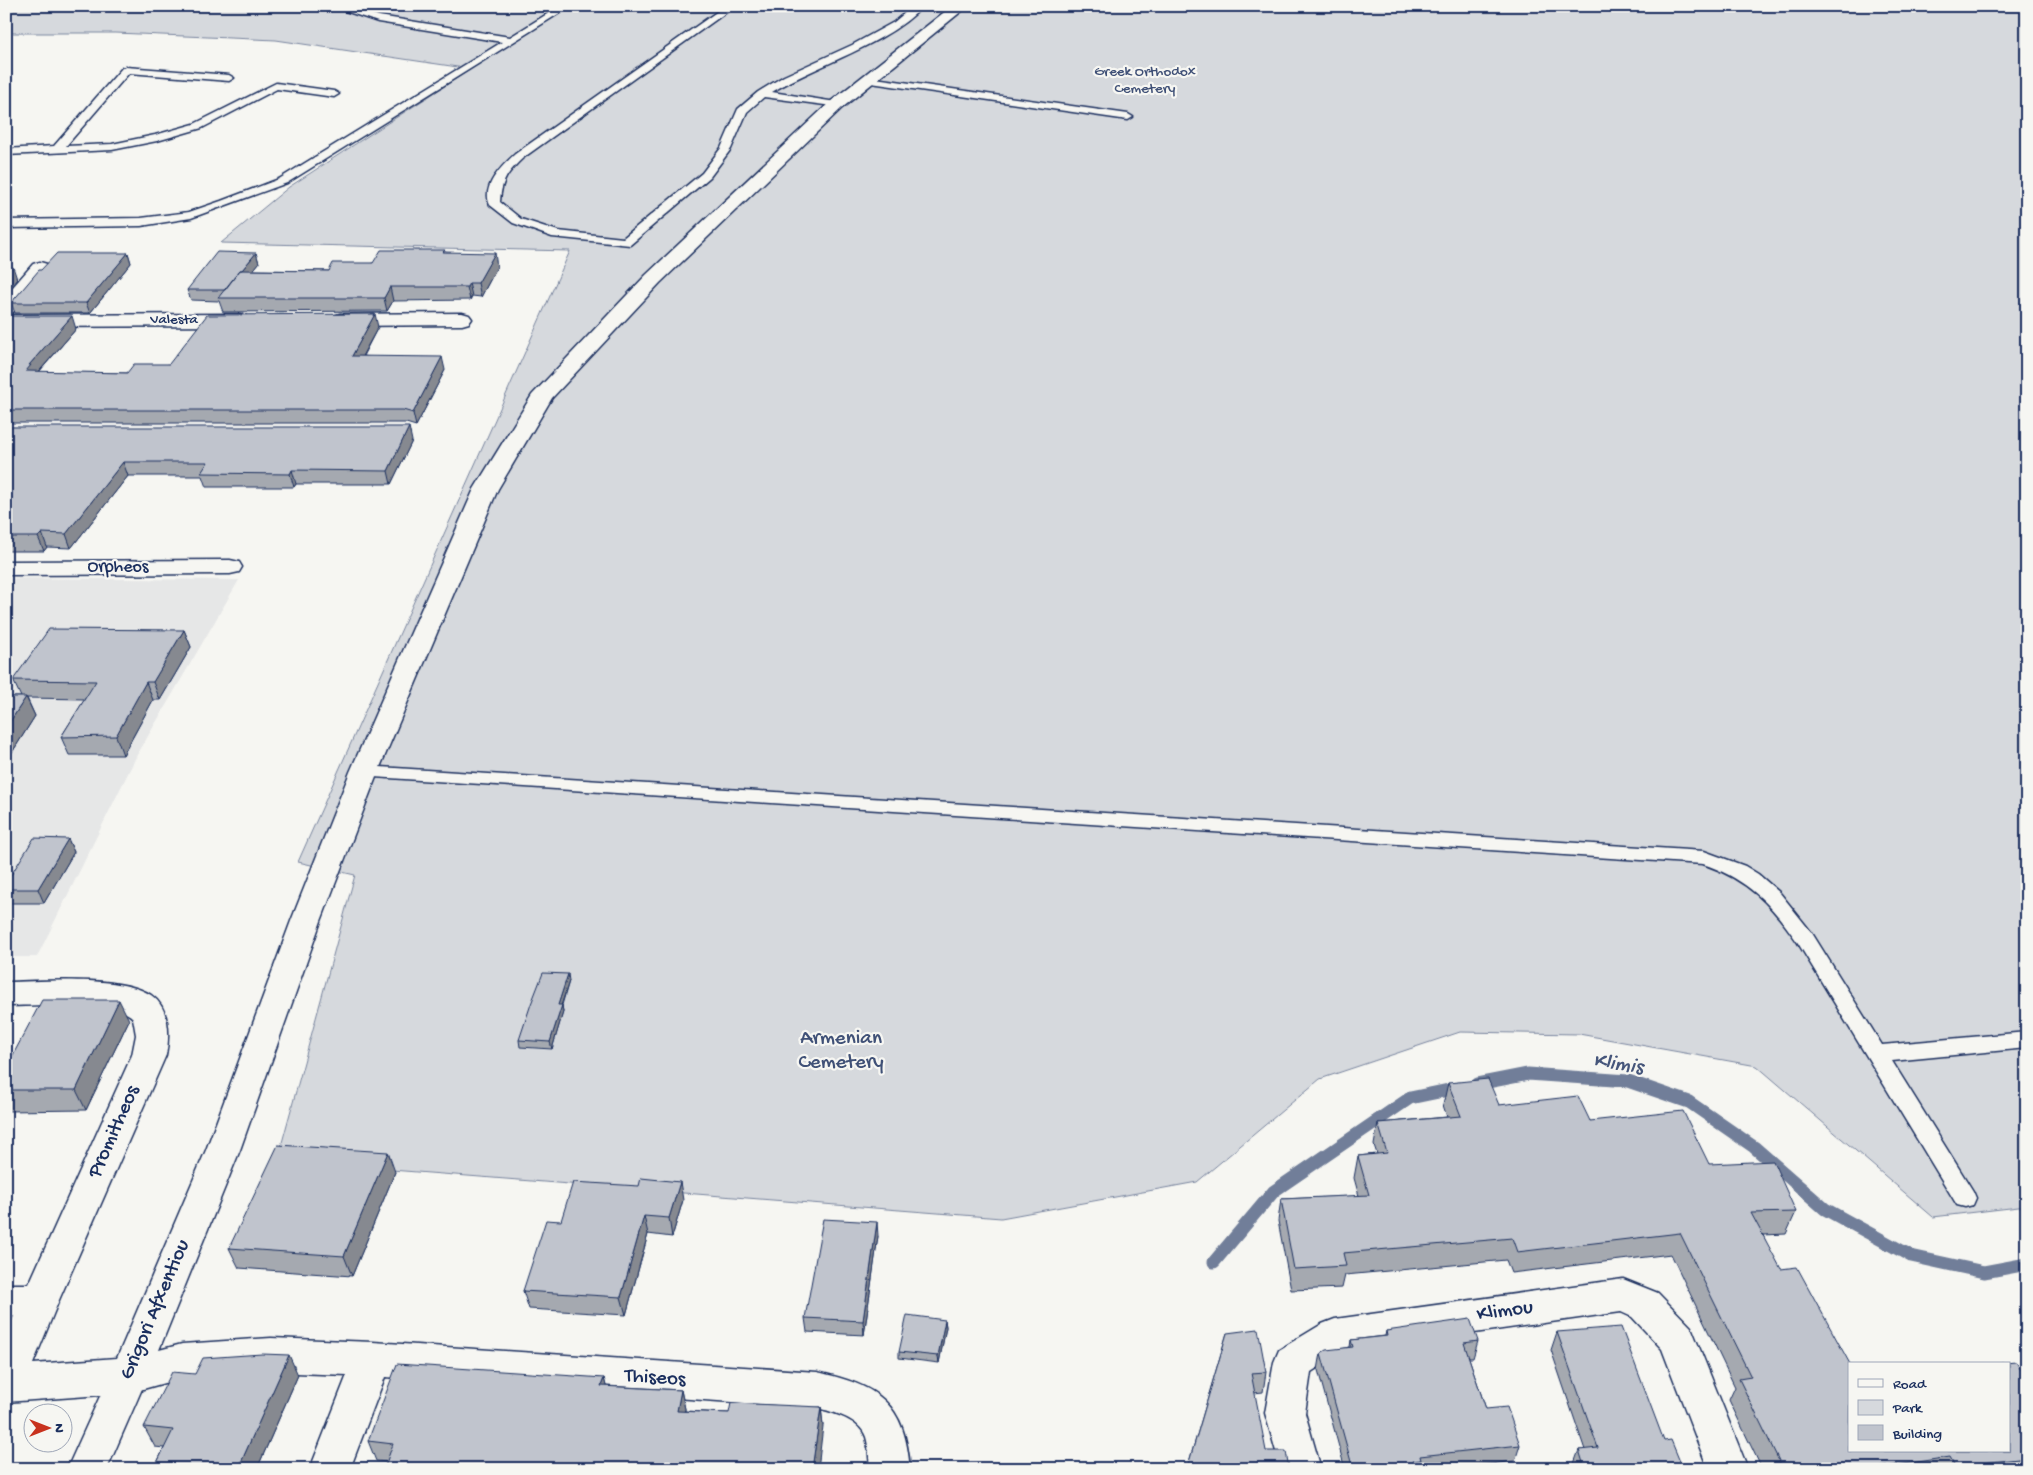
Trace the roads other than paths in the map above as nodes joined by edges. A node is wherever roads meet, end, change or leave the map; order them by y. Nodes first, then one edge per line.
1 (334, 6) edge
2 (566, 6) edge
3 (731, 6) edge
4 (919, 6) edge
5 (961, 6) edge
6 (510, 40) junction
7 (228, 78) dead end
8 (868, 80) junction
9 (334, 94) dead end
10 (762, 94) junction
11 (836, 105) junction
12 (1128, 117) dead end
13 (57, 150) junction
14 (6, 152) edge
15 (6, 224) edge
16 (40, 268) edge
17 (6, 308) edge
18 (462, 319) dead end
19 (264, 320) edge
20 (323, 320) edge
21 (6, 321) edge
22 (230, 567) dead end
23 (6, 568) edge
24 (364, 772) junction
25 (6, 994) edge
26 (2027, 1040) edge
27 (1876, 1054) junction
28 (1965, 1198) dead end
29 (23, 1300) edge
30 (374, 1359) junction
31 (130, 1375) junction
32 (6, 1384) edge
33 (87, 1469) edge
34 (330, 1469) edge
35 (890, 1469) edge
36 (1301, 1469) edge
37 (1728, 1469) edge

1 - 6 lane
2 - 6 lane
3 - 10 lane
4 - 10 lane
5 - 8 street, Grigori Afxentiou
6 - 15 lane
7 - 13 lane
8 - 11 street, Grigori Afxentiou
8 - 12 lane
9 - 13 lane
10 - 11 lane
11 - 24 street, Grigori Afxentiou
13 - 14 lane
16 - 17 street
18 - 20 street
19 - 21 street, Valesta
22 - 23 street, Orpheos
24 - 27 lane
24 - 31 street, Grigori Afxentiou
25 - 29 street, Promitheos
26 - 27 lane
27 - 28 lane
29 - 32 street, Promitheos
30 - 31 street, Thiseos
30 - 34 street
30 - 35 street, Thiseos
31 - 32 street, Thiseos
31 - 33 street, Grigori Afxentiou
36 - 37 street, Klimou

